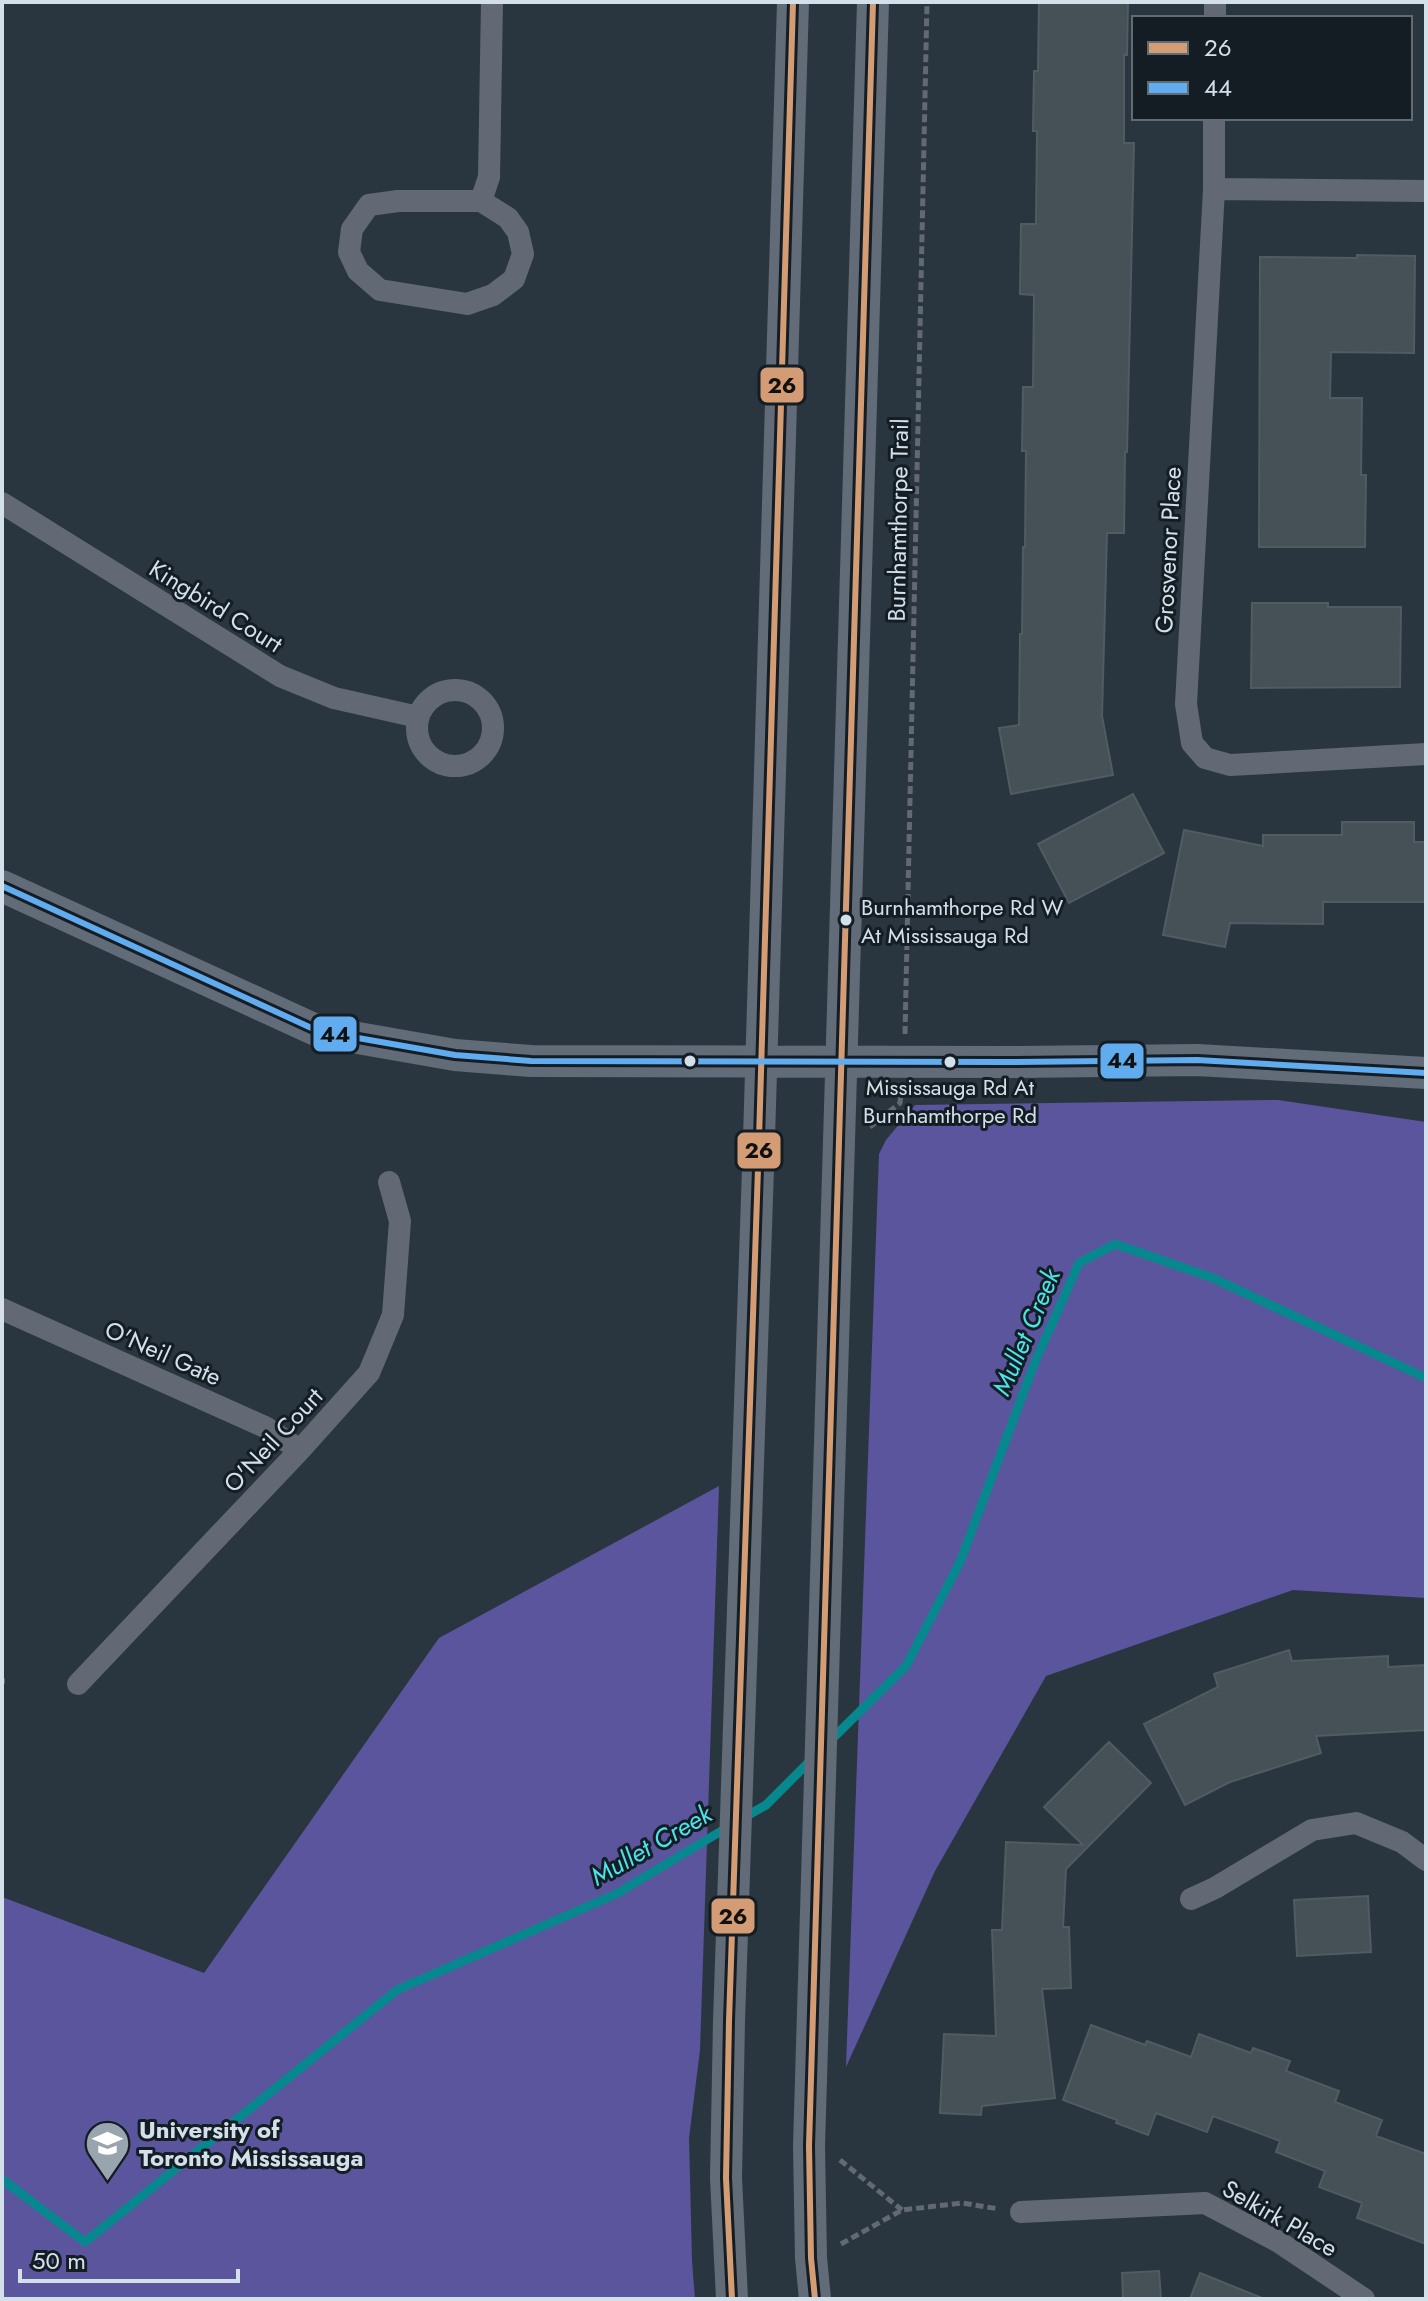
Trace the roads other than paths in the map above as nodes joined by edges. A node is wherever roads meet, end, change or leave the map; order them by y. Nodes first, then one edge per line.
1 (492, 2) edge
2 (793, 2) edge
3 (873, 2) edge
4 (1214, 120) edge
5 (1214, 189) junction
6 (1426, 191) edge
7 (481, 201) junction
8 (2, 503) edge
9 (418, 717) dead end
10 (1426, 754) edge
11 (5, 895) edge
12 (762, 1060) junction
13 (842, 1060) junction
14 (1426, 1073) edge
15 (389, 1182) dead end
16 (2, 1309) edge
17 (300, 1450) junction
18 (78, 1684) dead end
19 (1426, 1860) edge
20 (1191, 1899) dead end
21 (1021, 2212) road end
22 (732, 2299) edge
23 (815, 2299) edge
24 (1364, 2299) edge

1 - 7 street
2 - 12 main road
3 - 13 main road
4 - 5 street, Grosvenor Place
5 - 6 street
5 - 10 street, Grosvenor Place
7 - 7 street
8 - 9 street, Kingbird Court
11 - 12 main road
12 - 13 main road
12 - 22 main road
13 - 14 main road
13 - 23 main road
15 - 17 street, O'Neil Court
16 - 17 street, O'Neil Gate
17 - 18 street, O'Neil Court
19 - 20 street
21 - 24 street, Selkirk Place

